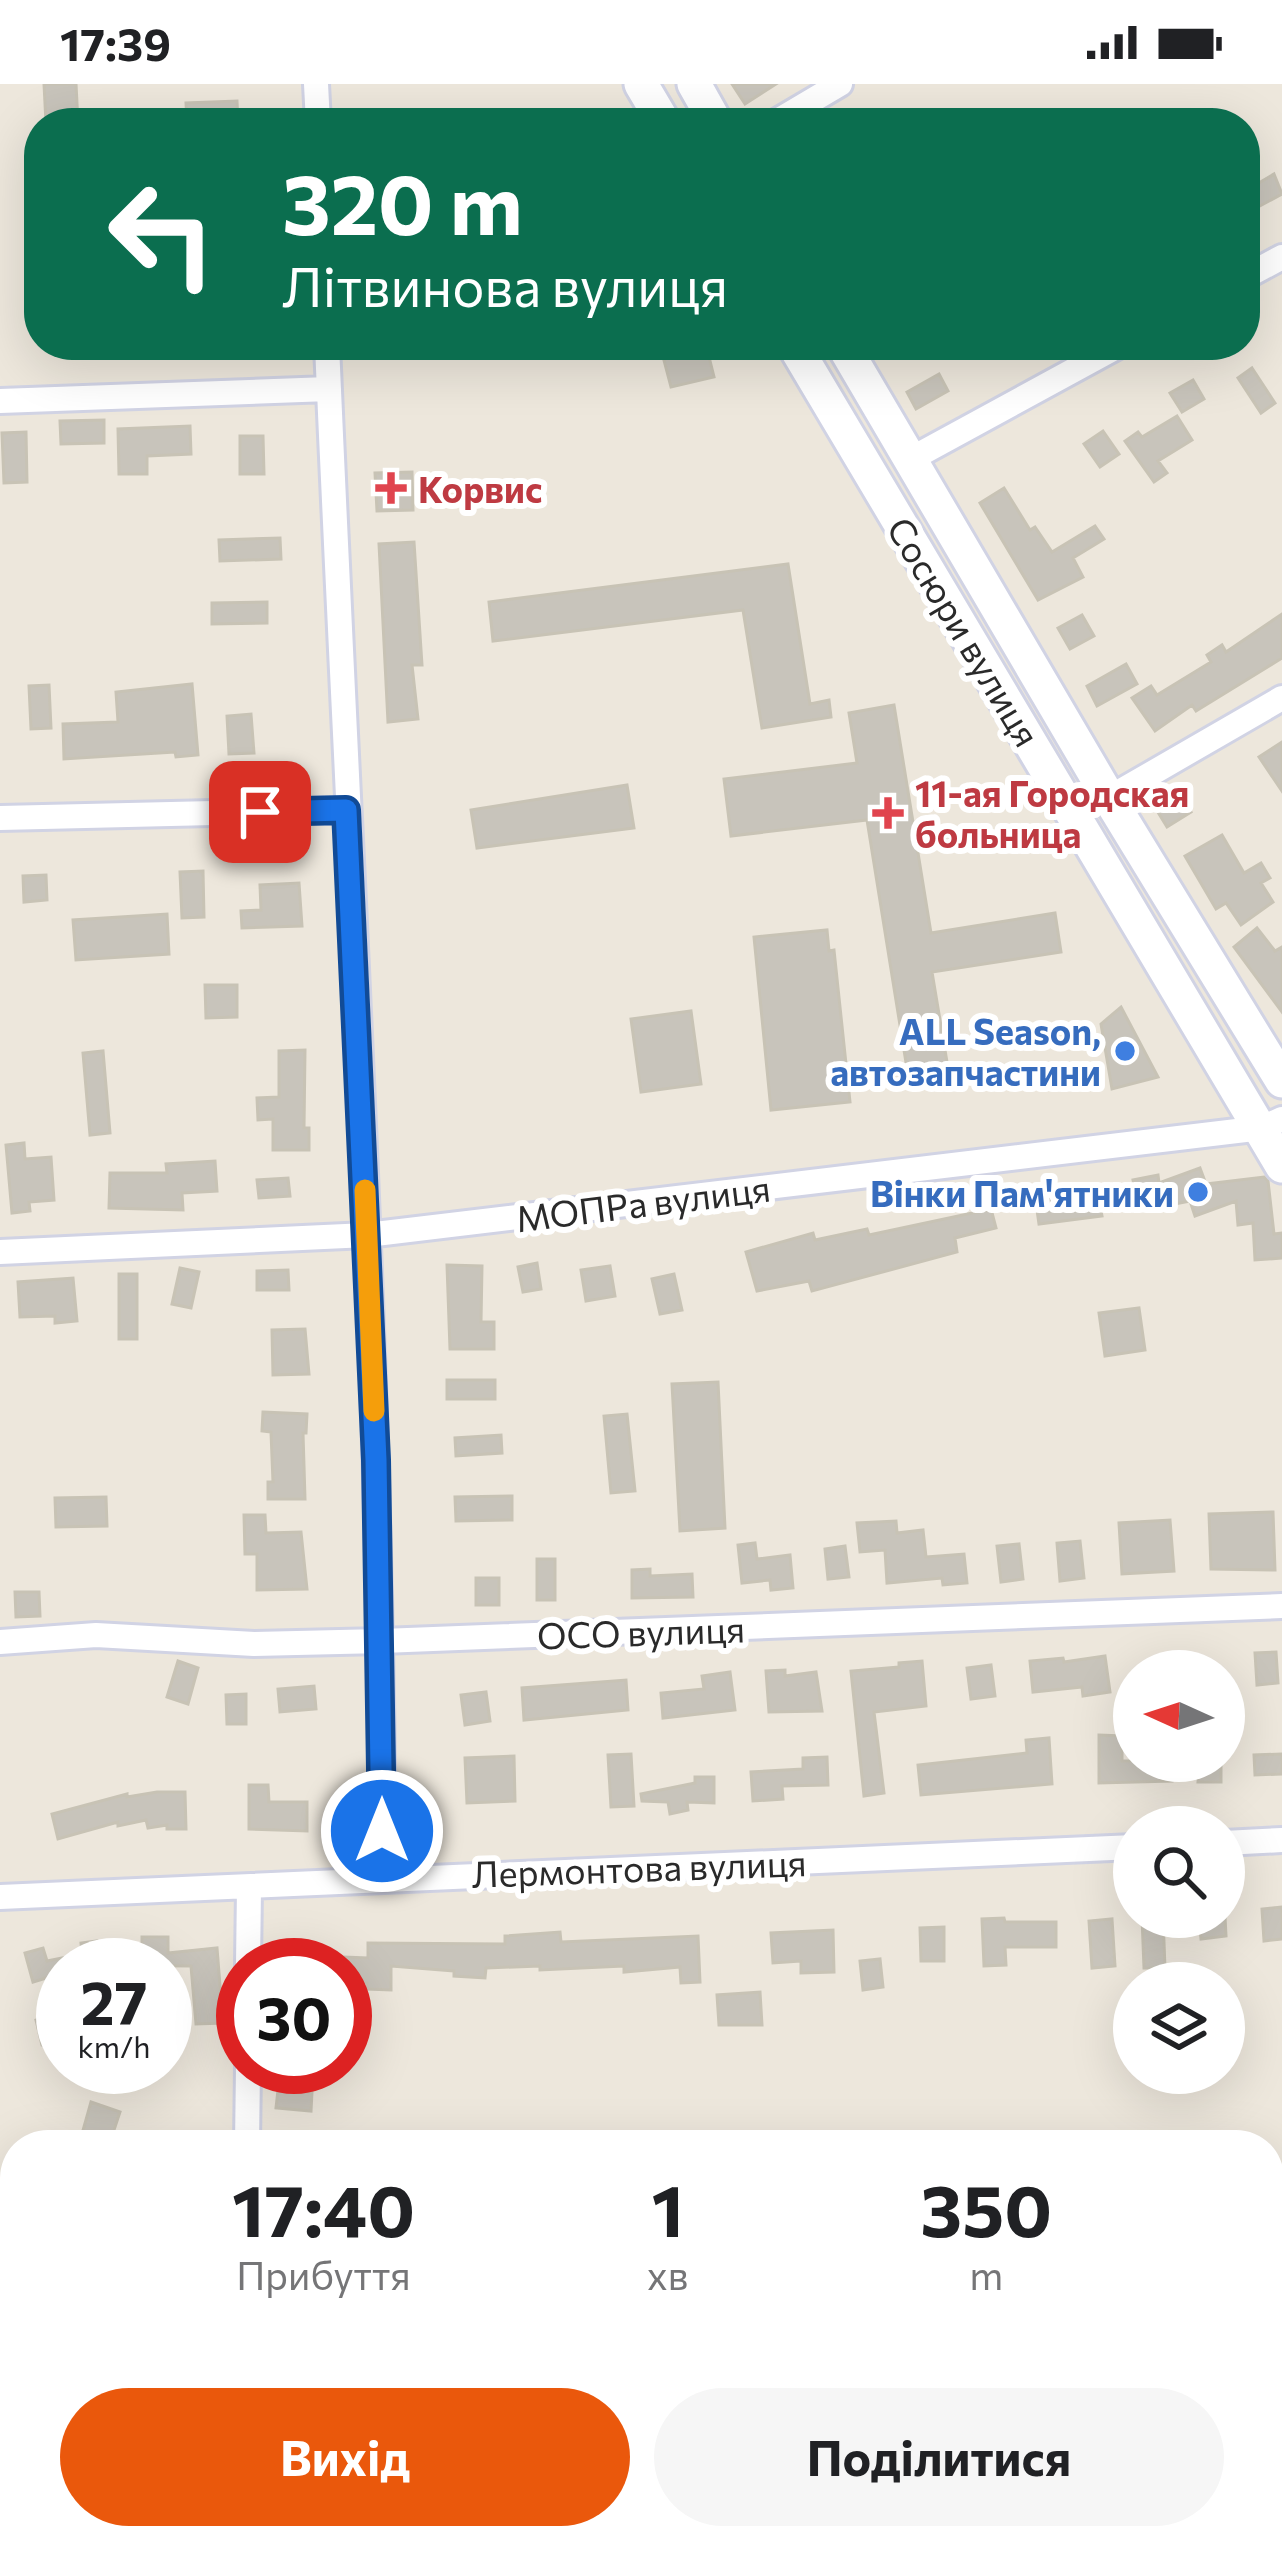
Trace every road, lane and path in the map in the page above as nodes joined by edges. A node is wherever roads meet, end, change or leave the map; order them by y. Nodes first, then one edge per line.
1 (840, 84) edge
2 (799, 108) edge
3 (328, 360) edge
4 (803, 360) edge
5 (852, 360) edge
6 (1092, 360) edge
7 (329, 389) junction
8 (0, 401) edge
9 (909, 460) junction
10 (1282, 698) edge
11 (1109, 798) junction
12 (346, 810) junction
13 (0, 818) edge
14 (1282, 1081) edge
15 (1272, 1123) edge
16 (1282, 1166) edge
17 (368, 1234) junction
18 (0, 1252) edge
19 (1282, 1606) edge
20 (382, 1641) junction
21 (0, 1642) edge
22 (1282, 1840) edge
23 (1245, 1842) edge
24 (1113, 1847) edge
25 (383, 1878) junction
26 (249, 1888) junction
27 (0, 1897) edge
28 (248, 1938) edge
29 (248, 2094) edge
30 (248, 2130) edge

1 - 2 street
3 - 7 street
4 - 15 street, Сосюри вулиця
5 - 9 street, Сосюри вулиця
6 - 9 street
7 - 8 street
7 - 12 street
9 - 11 street, Сосюри вулиця
10 - 11 street
11 - 14 street, Сосюри вулиця
12 - 13 street
12 - 17 street
15 - 16 street, Сосюри вулиця
15 - 17 street, МОПРа вулиця
17 - 18 street, МОПРа вулиця
17 - 20 street
19 - 20 street, ОСО вулиця
20 - 21 street, ОСО вулиця
20 - 25 street
22 - 23 street
24 - 25 street, Лермонтова вулиця
25 - 26 street, Лермонтова вулиця
26 - 27 street, Лермонтова вулиця
26 - 28 street
29 - 30 street

